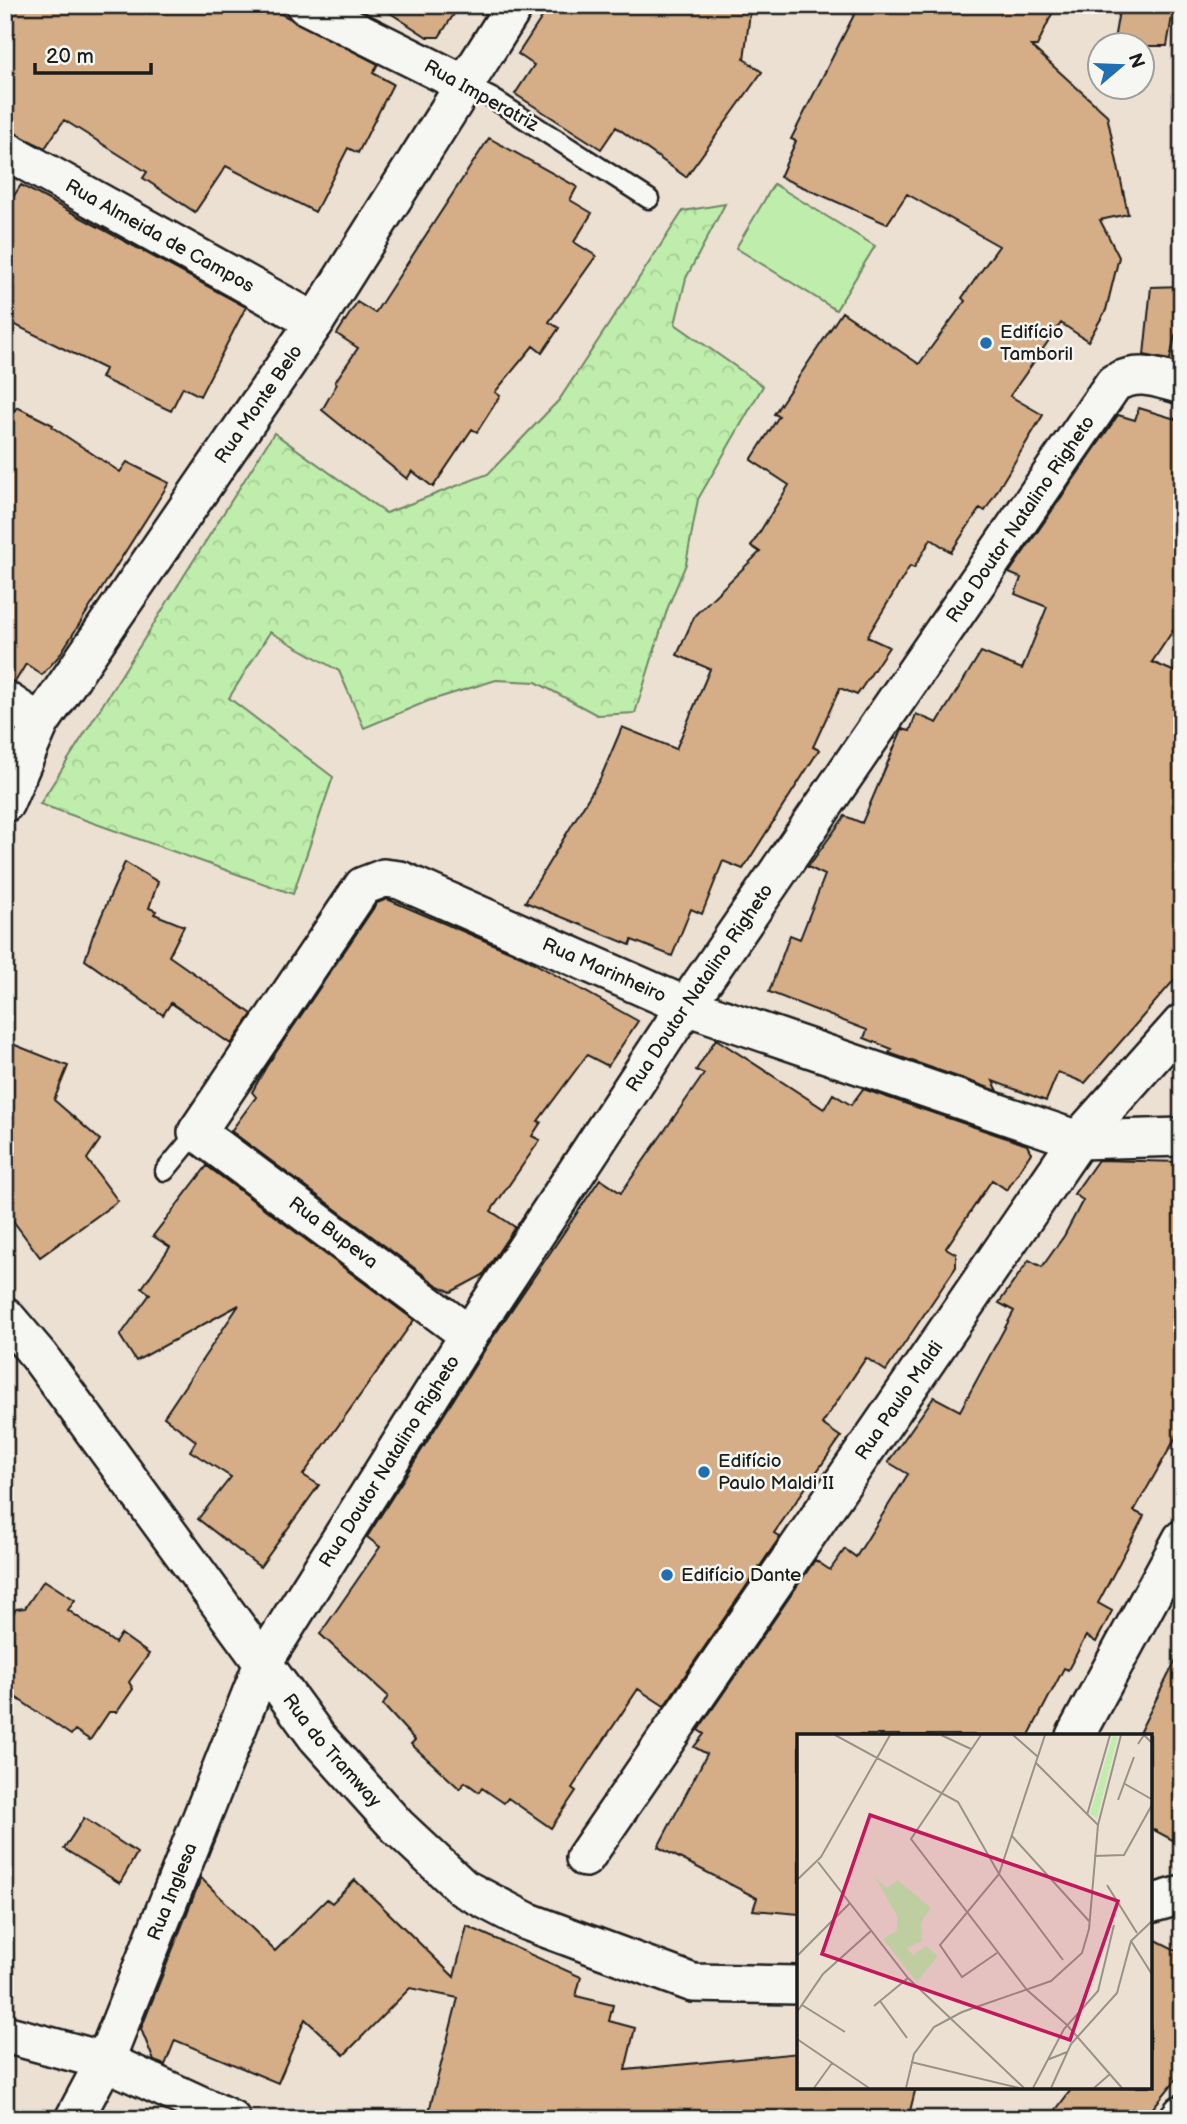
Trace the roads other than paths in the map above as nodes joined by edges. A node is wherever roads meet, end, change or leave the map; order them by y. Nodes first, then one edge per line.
1 (305, 5) edge
2 (515, 5) edge
3 (464, 84) junction
4 (5, 150) edge
5 (649, 199) dead end
6 (315, 322) junction
7 (1182, 385) edge
8 (5, 701) edge
9 (40, 723) junction
10 (5, 803) edge
11 (686, 1006) junction
12 (1182, 1023) edge
13 (197, 1132) junction
14 (1182, 1137) edge
15 (1078, 1140) junction
16 (165, 1171) dead end
17 (5, 1316) edge
18 (469, 1335) junction
19 (1182, 1539) edge
20 (264, 1661) junction
21 (1076, 1734) edge
22 (585, 1858) dead end
23 (1182, 1895) edge
24 (1152, 1903) edge
25 (797, 1986) edge
26 (5, 2034) edge
27 (104, 2061) junction
28 (1182, 2114) edge
29 (74, 2119) edge
30 (231, 2119) edge
31 (1178, 2119) edge

1 - 3 street, Rua Imperatriz
2 - 3 street, Rua Monte Belo
3 - 5 lane, Rua Imperatriz
3 - 6 street, Rua Monte Belo
4 - 6 street, Rua Almeida de Campos
6 - 9 street, Rua Monte Belo
7 - 11 street, Rua Doutor Natalino Righeto
8 - 9 street
9 - 10 street, Rua Monte Belo
11 - 13 street, Rua Marinheiro
11 - 15 street, Rua Marinheiro
11 - 18 street, Rua Doutor Natalino Righeto
12 - 15 street, Rua Paulo Maldi
13 - 16 lane, Rua Marinheiro
13 - 18 street, Rua Bupeva
14 - 15 street, Rua Marinheiro
15 - 22 street, Rua Paulo Maldi
17 - 20 street, Rua do Tramway
18 - 20 street, Rua Doutor Natalino Righeto
19 - 21 street
20 - 25 street, Rua do Tramway
20 - 27 street, Rua Inglesa
23 - 24 street
26 - 27 street
27 - 29 street, Rua Inglesa
27 - 30 street
28 - 31 street

